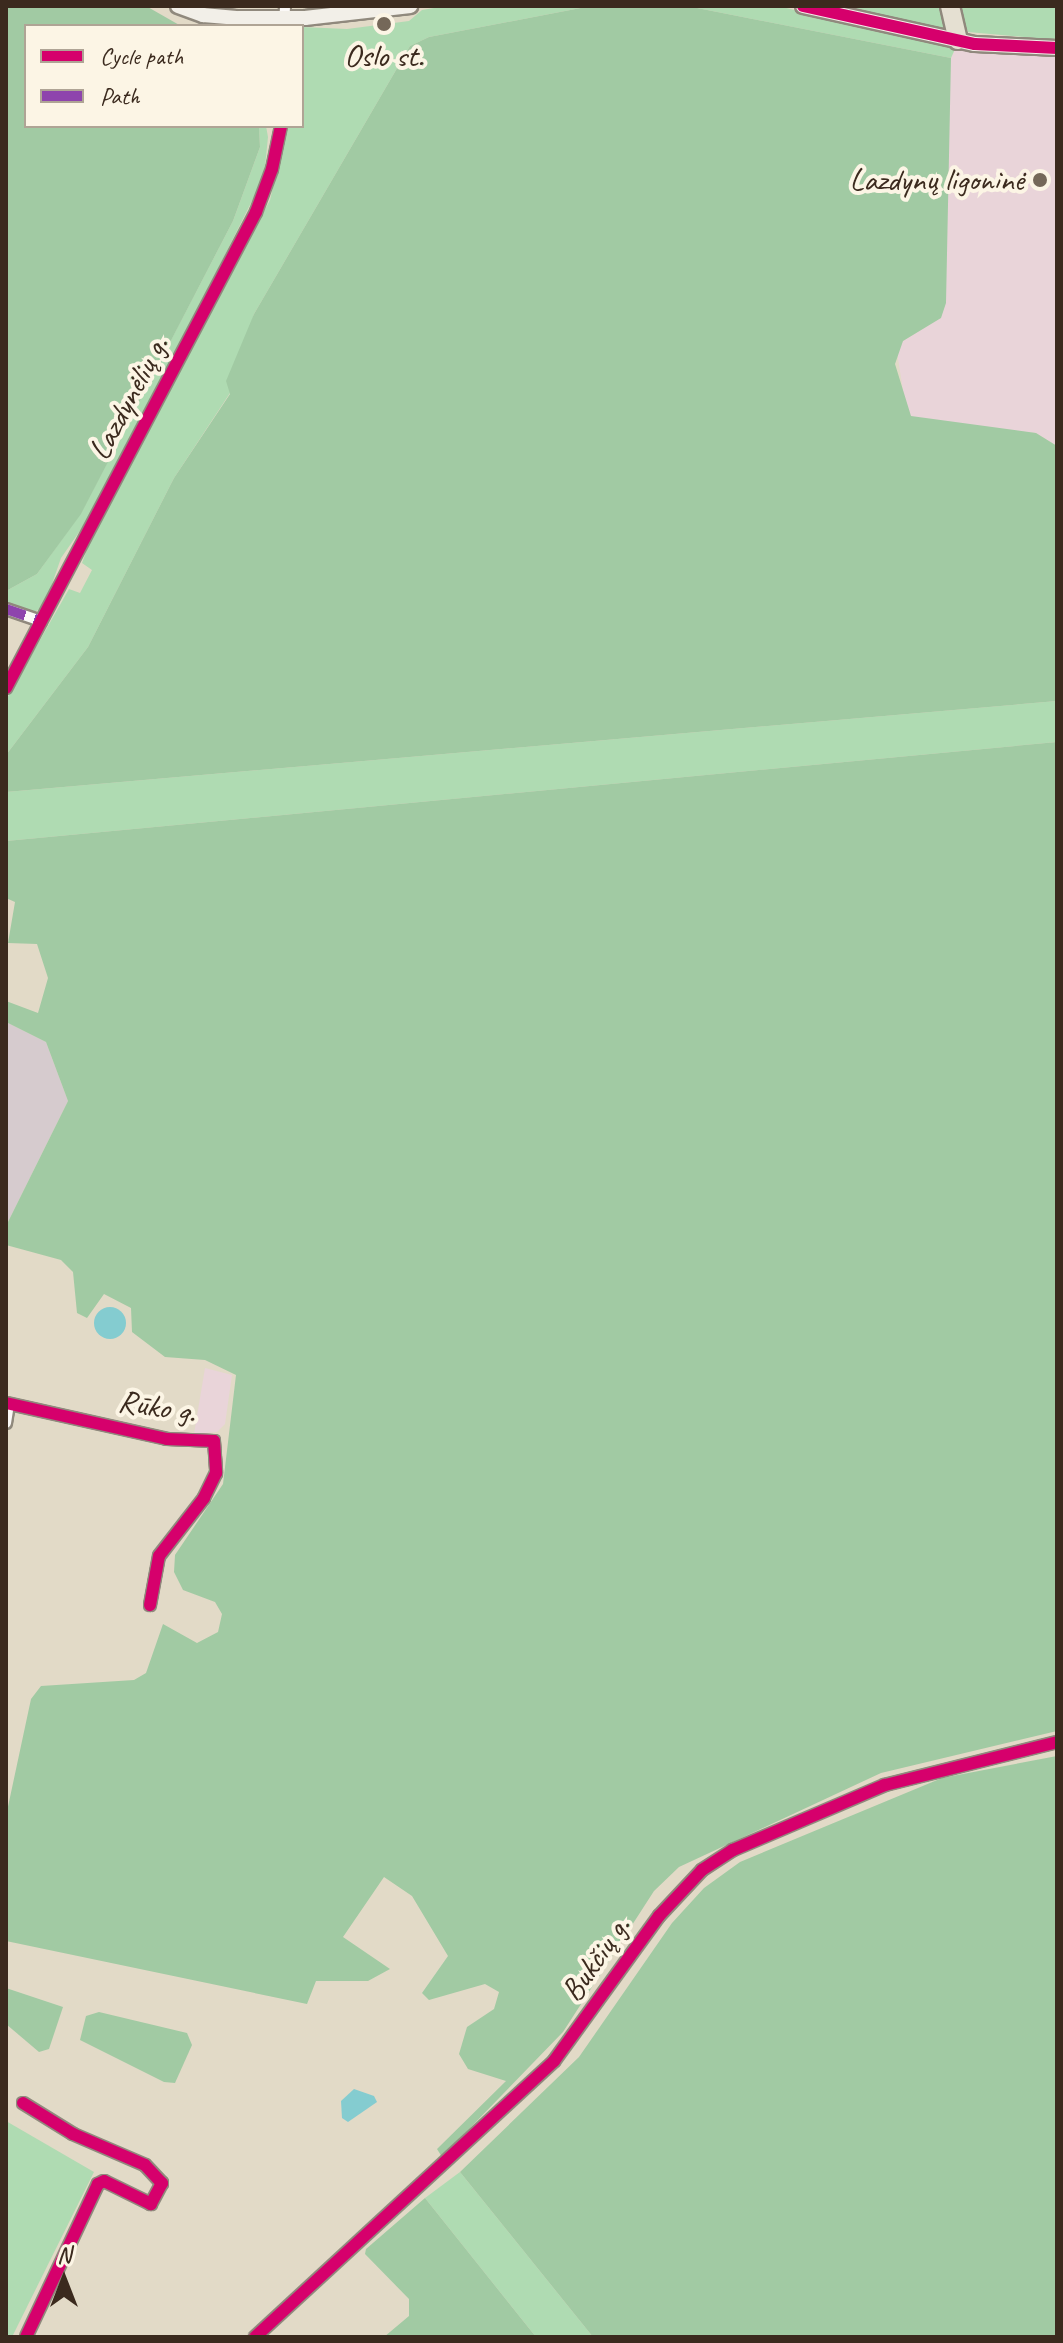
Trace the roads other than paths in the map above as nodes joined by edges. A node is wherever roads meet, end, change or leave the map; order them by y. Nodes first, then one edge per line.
1 (178, 6) edge
2 (410, 6) edge
3 (803, 6) edge
4 (950, 6) edge
5 (285, 17) edge
6 (958, 40) junction
7 (1057, 48) edge
8 (281, 128) edge
9 (6, 609) edge
10 (41, 621) junction
11 (6, 688) edge
12 (8, 1404) edge
13 (6, 1423) edge
14 (150, 1605) dead end
15 (1057, 1742) edge
16 (23, 2103) dead end
17 (26, 2337) edge
18 (255, 2337) edge

1 - 5 street
2 - 5 street
3 - 6 street
4 - 6 highway
6 - 7 street
8 - 10 street, Lazdynėlių g.
9 - 10 street
10 - 11 street, Lazdynėlių g.
12 - 13 street
12 - 14 street, Rūko g.
15 - 18 street, Bukčių g.
16 - 17 street

